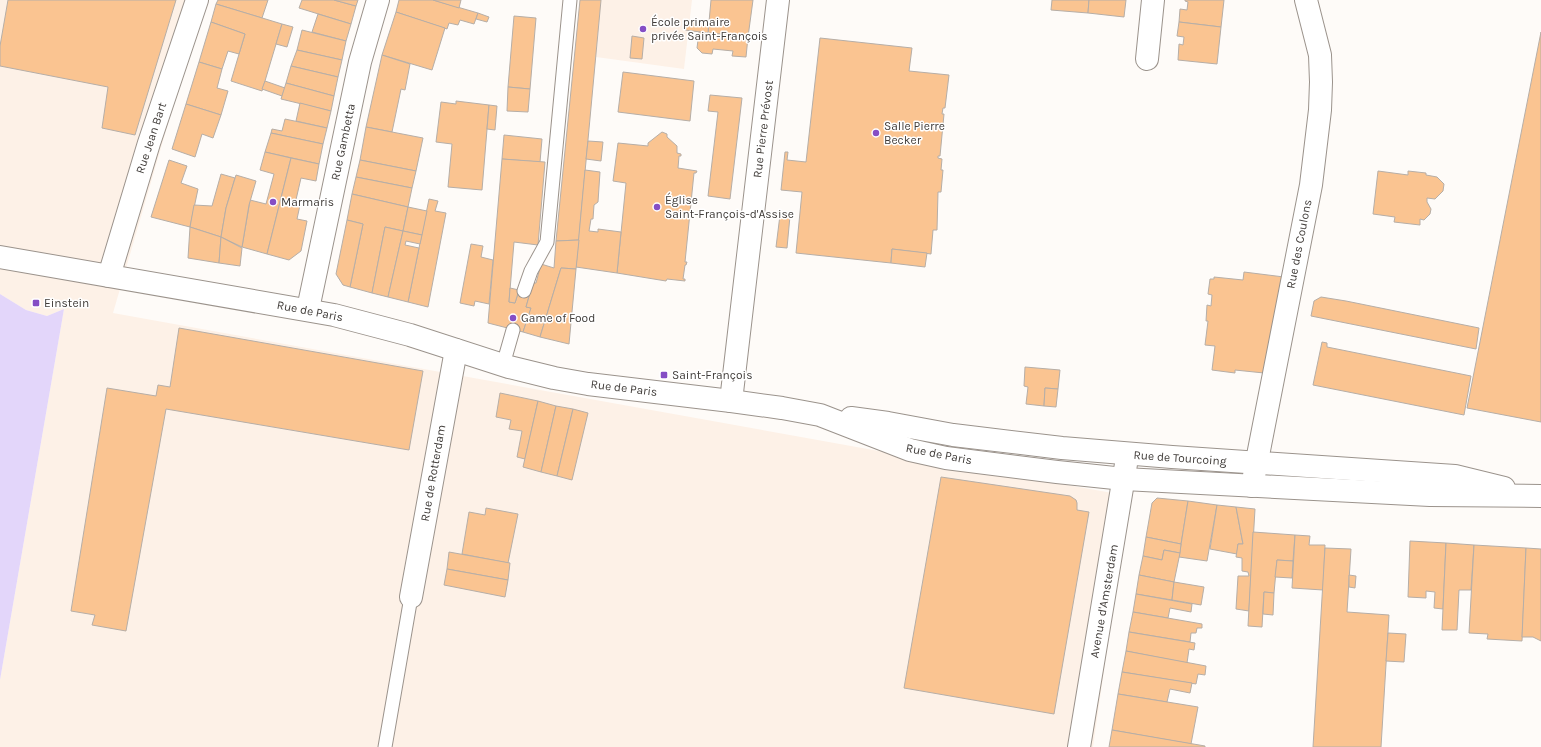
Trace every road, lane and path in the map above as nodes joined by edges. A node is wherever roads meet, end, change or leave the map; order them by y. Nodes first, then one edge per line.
1 (197, 0) edge
2 (378, 0) edge
3 (570, 0) edge
4 (778, 0) edge
5 (1153, 0) edge
6 (1306, 0) edge
7 (1147, 59) dead end
8 (0, 257) edge
9 (109, 276) junction
10 (524, 291) dead end
11 (308, 309) junction
12 (513, 330) dead end
13 (456, 350) junction
14 (503, 365) junction
15 (731, 400) junction
16 (820, 415) junction
17 (1128, 454) junction
18 (1256, 462) junction
19 (1124, 478) junction
20 (1252, 486) junction
21 (1541, 495) edge
22 (411, 597) joint
23 (385, 747) edge
24 (1079, 747) edge

1 - 9 main road, Rue Jean Bart
2 - 11 main road, Rue Gambetta
3 - 10 lane
4 - 15 main road, Rue Pierre Prévost
5 - 7 main road
6 - 18 main road, Rue des Coulons
8 - 9 main road, Rue de Paris
9 - 11 main road, Rue de Paris
11 - 13 main road, Rue de Paris
12 - 14 lane
13 - 14 main road, Rue de Paris
13 - 22 main road, Rue de Rotterdam
14 - 15 main road, Rue de Paris
15 - 16 main road, Rue de Paris
16 - 17 main road, Rue de Tourcoing
16 - 19 main road, Rue de Paris
17 - 18 main road, Rue de Tourcoing
17 - 19 main road, Avenue d'Amsterdam
18 - 20 main road, Rue des Coulons
18 - 21 main road, Rue de Tourcoing
19 - 20 main road, Rue de Paris
19 - 24 main road, Avenue d'Amsterdam
20 - 21 main road, Rue de Tourcoing
22 - 23 lane

